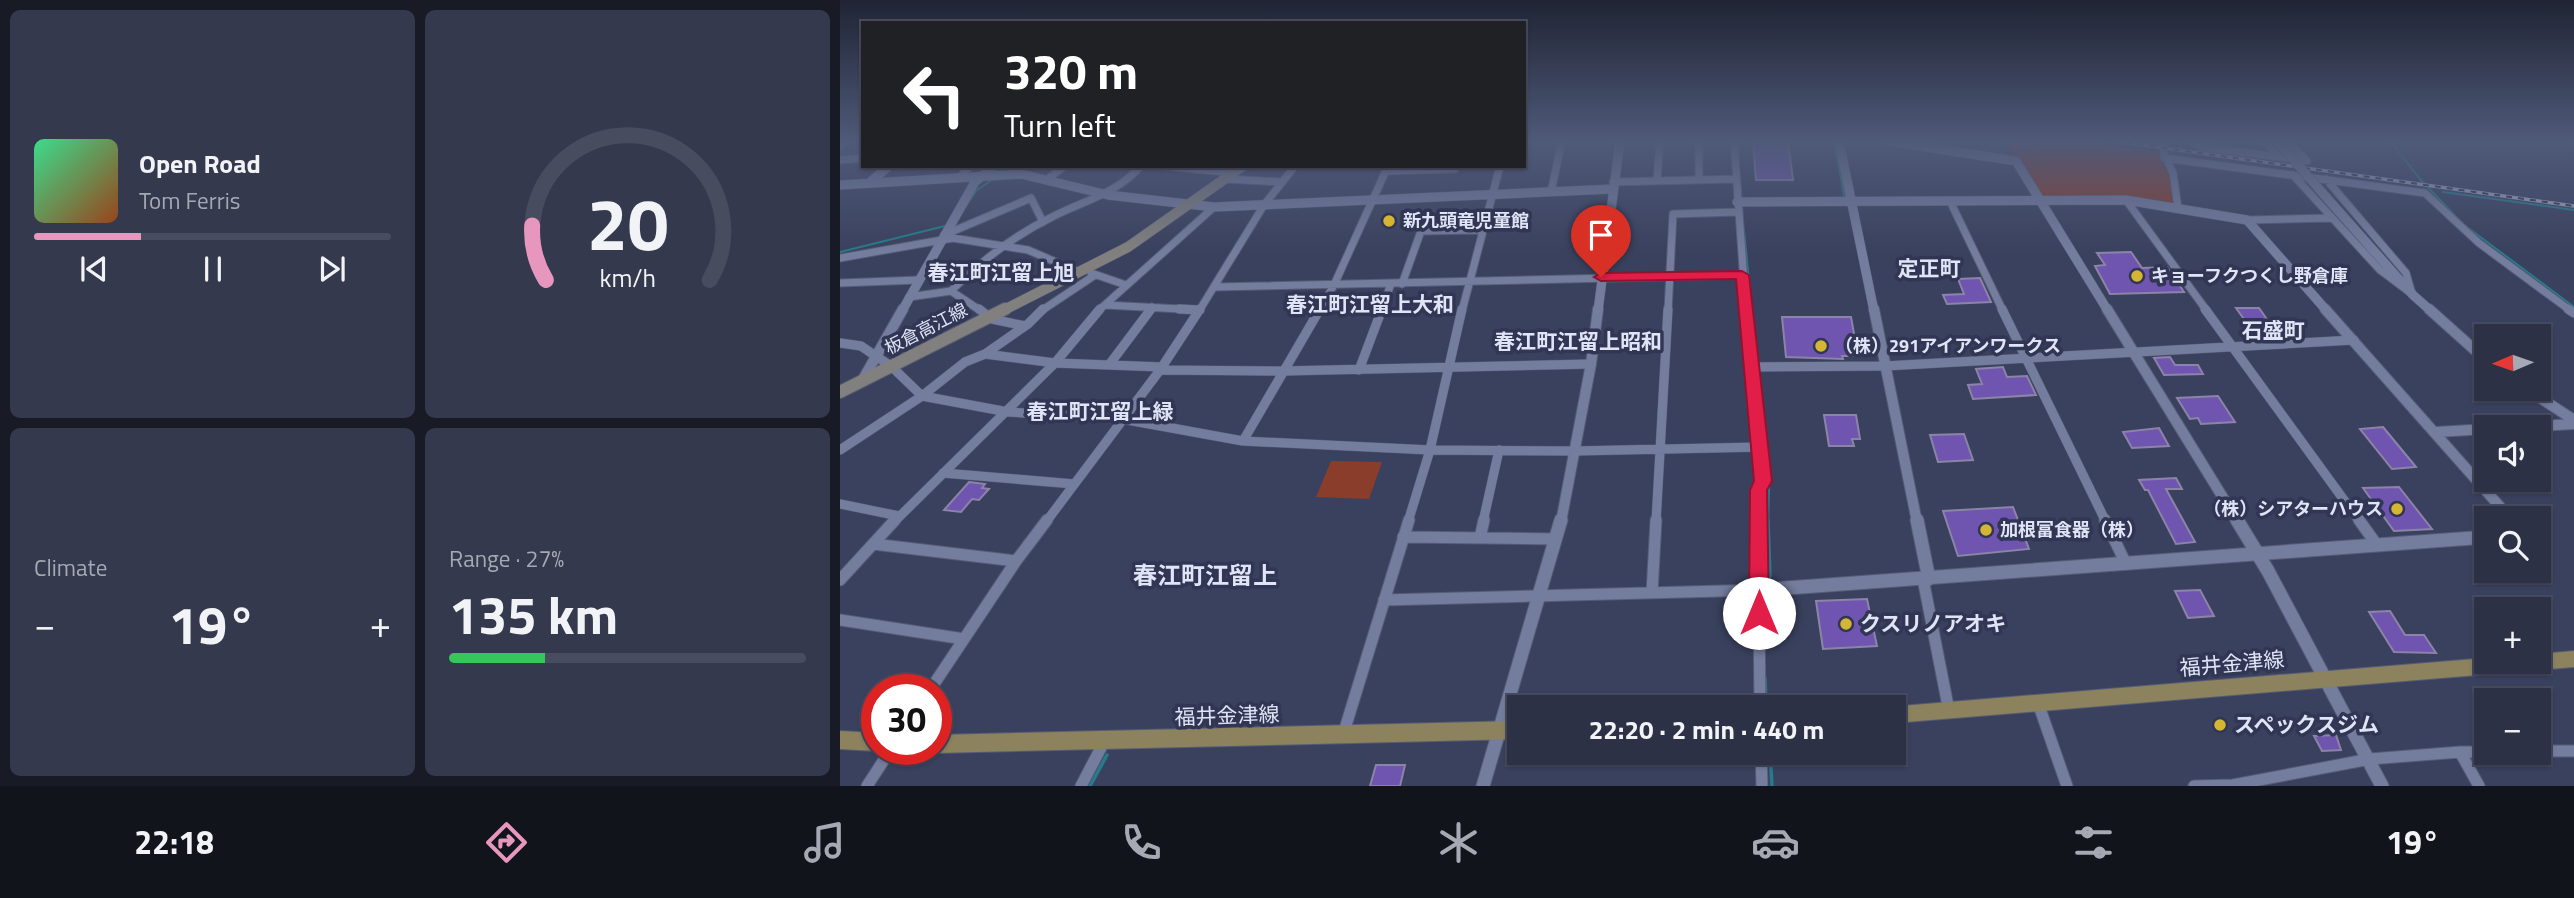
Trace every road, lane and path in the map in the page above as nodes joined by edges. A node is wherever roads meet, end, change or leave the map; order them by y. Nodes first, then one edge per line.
1 (875, 178) edge
2 (950, 178) edge
3 (978, 178) edge
4 (1036, 178) edge
5 (1049, 178) edge
6 (1131, 178) edge
7 (1228, 178) edge
8 (1259, 178) edge
9 (1286, 178) edge
10 (1383, 178) edge
11 (1497, 178) edge
12 (1554, 178) edge
13 (1613, 178) edge
14 (1657, 178) edge
15 (1847, 178) edge
16 (2027, 178) edge
17 (2174, 178) edge
18 (2295, 178) edge
19 (2309, 178) edge
20 (2315, 178) edge
21 (1735, 179) joint
22 (2326, 179) junction
23 (1046, 180) junction
24 (1699, 180) joint
25 (1657, 181) junction
26 (1282, 182) junction
27 (869, 183) junction
28 (840, 185) edge
29 (1612, 185) junction
30 (1551, 192) junction
31 (1492, 194) junction
32 (1108, 195) junction
33 (1372, 200) junction
34 (2042, 200) junction
35 (2126, 200) junction
36 (1852, 201) junction
37 (1950, 201) junction
38 (1191, 205) junction
39 (1264, 205) junction
40 (1214, 207) junction
41 (1737, 207) junction
42 (2178, 208) junction
43 (2332, 218) junction
44 (2248, 220) junction
45 (1043, 222) junction
46 (1483, 230) junction
47 (943, 237) junction
48 (1007, 246) junction
49 (840, 258) edge
50 (1081, 271) junction
51 (1095, 275) junction
52 (1742, 275) junction
53 (1670, 276) junction
54 (1601, 277) junction
55 (919, 280) junction
56 (840, 283) edge
57 (1468, 283) junction
58 (1391, 284) junction
59 (1402, 284) junction
60 (1126, 285) junction
61 (1334, 285) junction
62 (1215, 287) junction
63 (951, 291) junction
64 (2412, 294) junction
65 (909, 297) junction
66 (1105, 304) junction
67 (1152, 307) junction
68 (1200, 310) junction
69 (2574, 313) edge
70 (990, 317) junction
71 (1024, 326) junction
72 (2354, 340) junction
73 (840, 343) edge
74 (2232, 346) junction
75 (2474, 350) edge
76 (2134, 352) junction
77 (985, 354) junction
78 (876, 356) junction
79 (2028, 358) junction
80 (1055, 363) junction
81 (1591, 364) junction
82 (1109, 365) junction
83 (1885, 366) junction
84 (892, 367) junction
85 (1750, 367) junction
86 (1161, 368) junction
87 (1449, 368) junction
88 (1359, 370) junction
89 (1284, 372) junction
90 (862, 381) junction
91 (840, 392) edge
92 (922, 396) junction
93 (2544, 401) edge
94 (1008, 412) junction
95 (1122, 419) junction
96 (2574, 422) edge
97 (2551, 424) edge
98 (2474, 430) edge
99 (2436, 432) junction
100 (840, 439) edge
101 (1243, 441) junction
102 (852, 442) junction
103 (1760, 447) junction
104 (1660, 449) junction
105 (840, 450) edge
106 (1430, 450) junction
107 (1499, 450) junction
108 (1576, 451) junction
109 (943, 474) junction
110 (1074, 484) junction
111 (840, 504) edge
112 (2500, 506) edge
113 (899, 516) junction
114 (1403, 537) junction
115 (1480, 538) junction
116 (2474, 538) edge
117 (1556, 539) junction
118 (873, 544) junction
119 (2377, 545) junction
120 (2257, 554) junction
121 (1016, 561) junction
122 (2126, 564) junction
123 (1926, 579) junction
124 (840, 580) edge
125 (1759, 590) junction
126 (1652, 593) junction
127 (1539, 596) junction
128 (1384, 600) junction
129 (840, 620) edge
130 (964, 639) junction
131 (2574, 659) edge
132 (941, 674) edge
133 (2327, 679) junction
134 (1517, 695) edge
135 (1760, 695) edge
136 (2038, 704) junction
137 (1949, 711) junction
138 (1906, 713) edge
139 (1507, 731) edge
140 (1343, 735) junction
141 (1507, 735) edge
142 (840, 740) edge
143 (861, 741) edge
144 (1104, 742) junction
145 (952, 744) edge
146 (2551, 751) edge
147 (2574, 751) edge
148 (2460, 752) junction
149 (2474, 752) edge
150 (2370, 759) junction
151 (881, 765) edge
152 (1761, 765) edge
153 (867, 786) edge
154 (1081, 786) edge
155 (1483, 786) edge
156 (1762, 786) edge
157 (2067, 786) edge
158 (2194, 786) edge
159 (2382, 786) edge
160 (2479, 786) edge

1 - 27 street
2 - 27 street
3 - 47 street
4 - 23 street
5 - 23 street
6 - 32 street
7 - 38 main road, 板倉高江線
8 - 26 street
9 - 26 street
10 - 33 street
11 - 31 street
12 - 30 street
13 - 29 street
14 - 25 street
15 - 36 street
16 - 34 street
17 - 42 street
18 - 43 street
19 - 64 street, bridge
20 - 22 street
21 - 24 street
21 - 41 street
22 - 64 street
22 - 69 street
23 - 32 street
24 - 25 street
25 - 29 street
26 - 39 street
27 - 28 street
29 - 30 street
29 - 54 street
30 - 31 street
31 - 33 street
31 - 46 street
32 - 38 street
32 - 45 street
33 - 39 street
33 - 61 street
34 - 35 street
34 - 37 street
34 - 76 street
35 - 42 street
35 - 74 street
36 - 37 street
36 - 41 street
36 - 83 street
37 - 79 street
38 - 40 street
38 - 50 main road, 板倉高江線
39 - 40 street
39 - 62 street
40 - 60 street
41 - 52 street
41 - 53 street
42 - 44 street
43 - 44 street
43 - 64 street
44 - 72 street
45 - 47 street
45 - 48 street
46 - 57 street
46 - 59 street
47 - 48 street
47 - 49 street
47 - 55 street
48 - 50 street
48 - 63 street
50 - 51 street
50 - 70 main road, 板倉高江線
51 - 60 street
51 - 71 street
52 - 53 street
52 - 85 street
53 - 54 street
53 - 104 street
54 - 57 street
54 - 81 street
55 - 56 street
55 - 65 street
57 - 59 street
57 - 87 street
58 - 59 street
58 - 61 street
58 - 88 street
60 - 66 street
61 - 62 street
61 - 89 street
62 - 68 street
63 - 65 street
63 - 70 street
64 - 75 street
65 - 78 street
66 - 67 street
66 - 80 street
67 - 68 street
67 - 82 street
68 - 86 street
70 - 71 street
70 - 84 main road, 板倉高江線
71 - 77 street
72 - 74 street
72 - 99 street
73 - 78 street
74 - 76 street
74 - 119 street
76 - 79 street
76 - 120 street
77 - 80 street
77 - 92 street
78 - 84 street
78 - 90 street
79 - 83 street
79 - 122 street
80 - 82 street
80 - 94 street
81 - 87 street
81 - 108 street
82 - 86 street
83 - 85 street
83 - 123 street
84 - 90 main road, 板倉高江線
84 - 92 street
85 - 103 street
86 - 89 street
86 - 95 street
87 - 88 street
87 - 106 street
88 - 89 street
89 - 101 street
90 - 91 main road, 板倉高江線
92 - 94 street
92 - 102 street
93 - 96 street
94 - 95 street
94 - 109 street
95 - 101 street
95 - 110 street
96 - 97 street
98 - 99 street
99 - 112 street
100 - 102 street
101 - 106 street
102 - 105 street
103 - 104 street
103 - 125 street
104 - 108 street
104 - 126 street
106 - 107 street
106 - 114 street
107 - 108 street
107 - 115 street
108 - 117 street
109 - 110 street
109 - 113 street
110 - 121 street
111 - 113 street
113 - 118 street
114 - 115 street
114 - 128 street
115 - 117 street
116 - 119 street
117 - 127 street
118 - 121 street
118 - 124 street
119 - 120 street
120 - 122 street
120 - 133 street
121 - 130 street
122 - 123 street
123 - 125 street
123 - 137 street
125 - 126 street
125 - 135 street
126 - 127 street
127 - 128 street
127 - 134 street
128 - 140 street
129 - 130 street
130 - 132 street
131 - 133 main road, 福井金津線
133 - 136 main road, 福井金津線
133 - 150 street
136 - 137 main road, 福井金津線
136 - 157 street
137 - 138 main road, 福井金津線
139 - 140 main road, 福井金津線
140 - 144 main road, 福井金津線
141 - 155 street
142 - 143 main road
144 - 145 main road, 福井金津線
144 - 154 street
146 - 147 street
148 - 149 street
148 - 150 street
148 - 160 street
150 - 158 street
150 - 159 street
151 - 153 street
152 - 156 street

